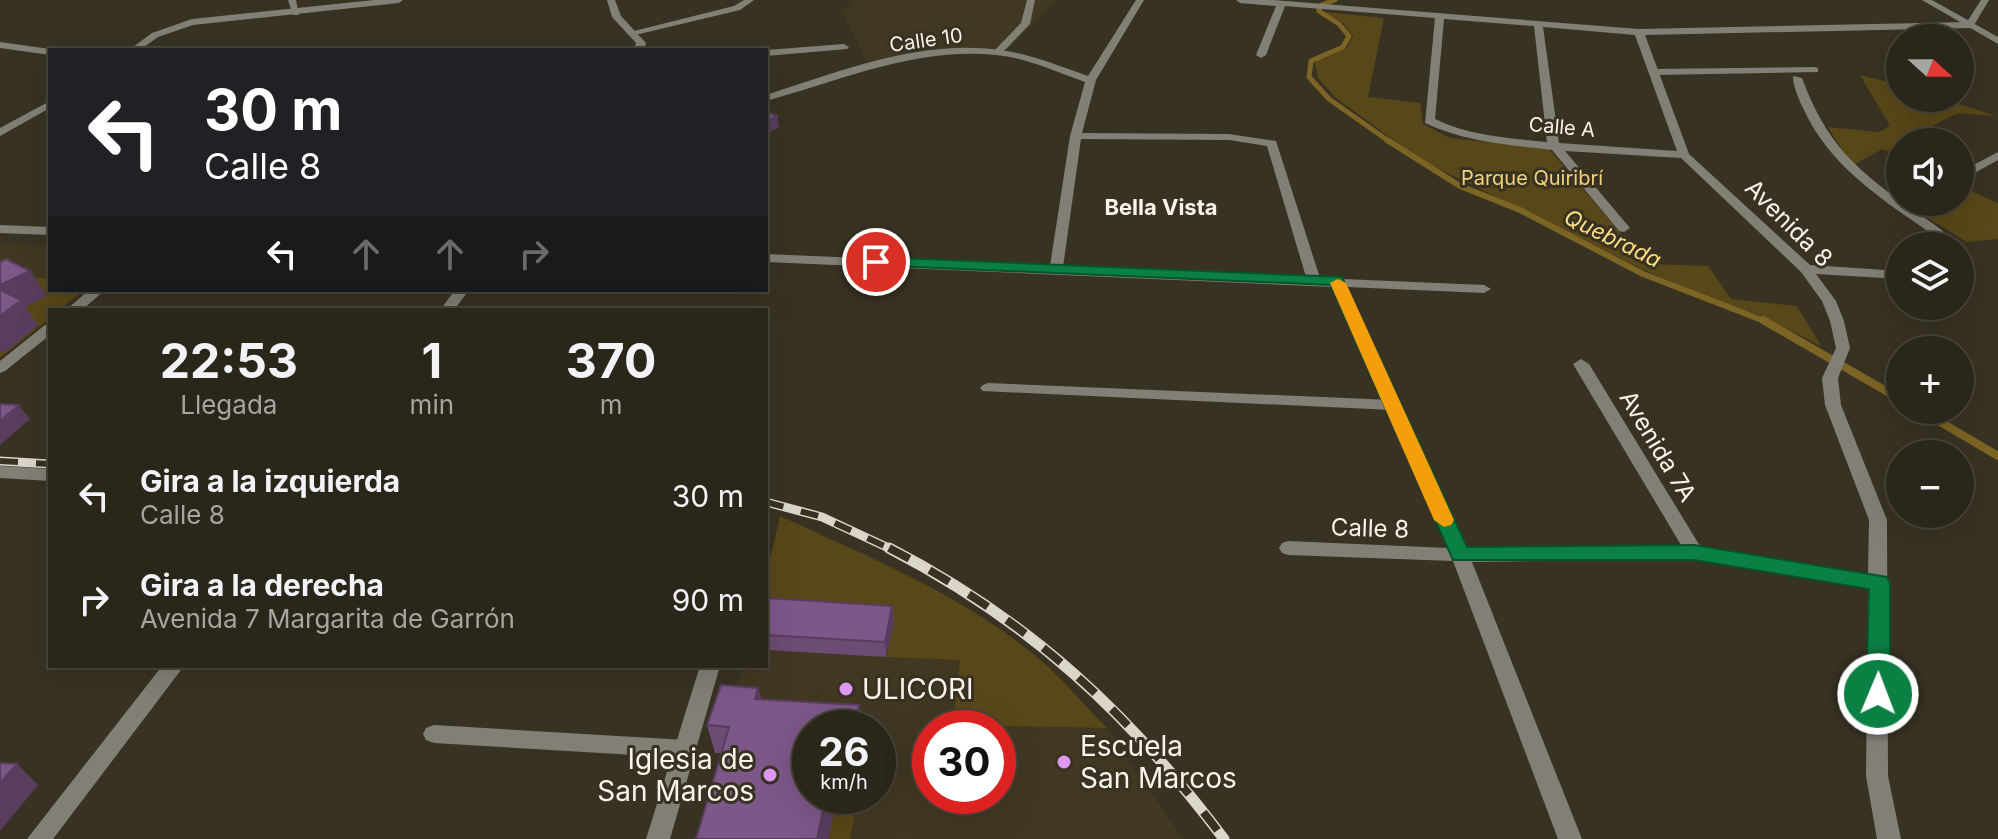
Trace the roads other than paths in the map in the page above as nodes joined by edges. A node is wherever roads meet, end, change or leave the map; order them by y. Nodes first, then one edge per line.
1 (292, 0) edge
2 (399, 0) edge
3 (611, 0) edge
4 (750, 0) edge
5 (1031, 0) edge
6 (1140, 0) edge
7 (1240, 0) edge
8 (1926, 0) edge
9 (1985, 0) edge
10 (1281, 5) junction
11 (296, 13) junction
12 (1440, 17) junction
13 (1538, 24) junction
14 (1968, 24) edge
15 (1971, 24) edge
16 (1886, 27) edge
17 (1974, 27) edge
18 (1639, 32) junction
19 (631, 33) junction
20 (1998, 41) edge
21 (0, 45) edge
22 (844, 47) dead end
23 (137, 48) edge
24 (640, 48) edge
25 (48, 52) edge
26 (998, 52) junction
27 (768, 53) edge
28 (1261, 55) dead end
29 (1814, 70) dead end
30 (1654, 72) junction
31 (1797, 78) dead end
32 (1091, 80) junction
33 (768, 97) edge
34 (48, 105) edge
35 (0, 133) edge
36 (1076, 136) junction
37 (1553, 144) junction
38 (1684, 155) junction
39 (1998, 155) edge
40 (1974, 169) edge
41 (1886, 196) edge
42 (1913, 216) edge
43 (1624, 228) dead end
44 (0, 229) edge
45 (48, 231) edge
46 (1933, 232) edge
47 (768, 258) edge
48 (1056, 269) junction
49 (1806, 269) junction
50 (1886, 274) edge
51 (1314, 280) junction
52 (1337, 280) junction
53 (1484, 289) dead end
54 (96, 292) edge
55 (76, 308) edge
56 (48, 330) edge
57 (1581, 364) dead end
58 (0, 368) edge
59 (988, 388) dead end
60 (1392, 405) junction
61 (0, 472) edge
62 (48, 475) edge
63 (1288, 548) dead end
64 (1694, 552) junction
65 (1460, 555) junction
66 (1879, 583) junction
67 (172, 668) edge
68 (709, 668) edge
69 (434, 734) dead end
70 (685, 749) junction
71 (39, 839) edge
72 (658, 839) edge
73 (1570, 839) edge
74 (1889, 839) edge

1 - 11 street
2 - 11 street
3 - 19 street
4 - 19 street
5 - 26 street
6 - 32 street
7 - 10 street
8 - 14 street
9 - 15 street
10 - 12 street
10 - 28 street
11 - 23 street
12 - 13 street
12 - 37 street, Calle A
13 - 18 street
13 - 37 street
16 - 18 street
17 - 20 street
18 - 30 street, Avenida 8
19 - 24 street
21 - 25 street
22 - 27 street
26 - 32 street, Calle 10
26 - 33 street, Calle 10
29 - 30 street
30 - 38 street, Avenida 8
31 - 41 street
32 - 36 street
34 - 35 street
36 - 48 street
36 - 51 street
37 - 38 street, Calle A
37 - 43 street
38 - 49 street, Avenida 8
39 - 40 street
42 - 46 street
44 - 45 street
47 - 48 street
48 - 51 street
49 - 50 street
49 - 66 street, Avenida 8
51 - 52 street
52 - 53 street
52 - 60 street
54 - 55 street
56 - 58 street
57 - 64 street, Avenida 7A
59 - 60 street
60 - 65 street
61 - 62 street
63 - 65 street, Calle 8
64 - 65 street, Calle 8
64 - 66 street, Calle 8
65 - 73 street
66 - 74 street, Avenida 8
67 - 71 street
68 - 70 street
69 - 70 street
70 - 72 street

